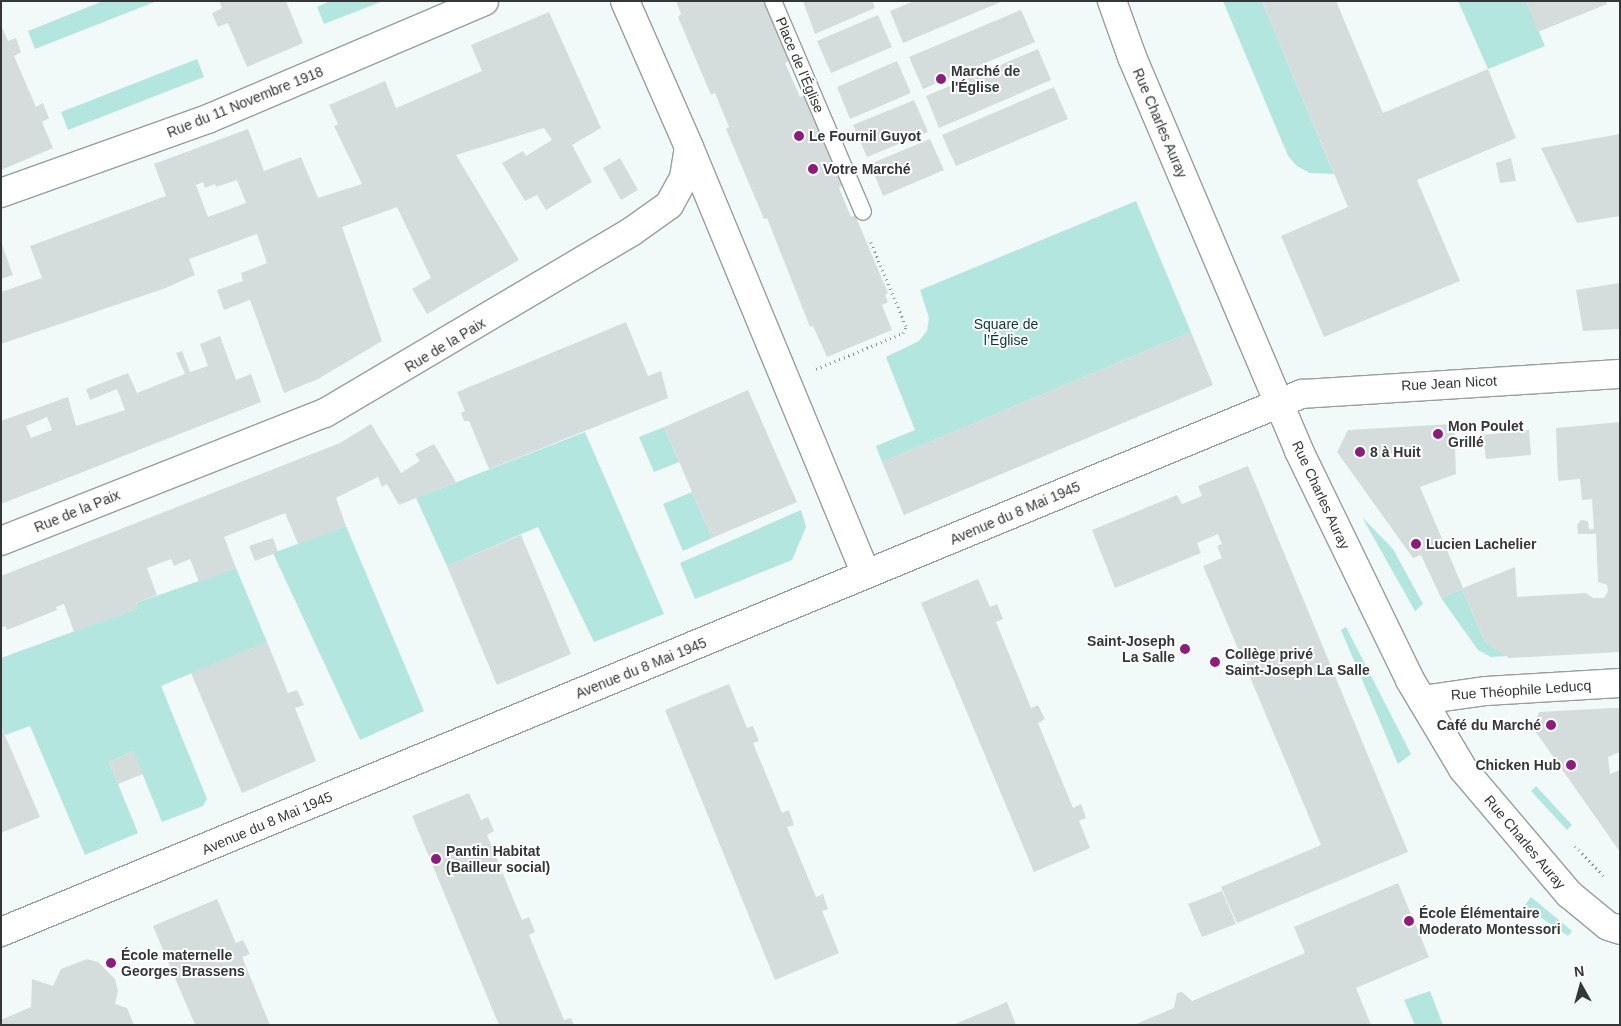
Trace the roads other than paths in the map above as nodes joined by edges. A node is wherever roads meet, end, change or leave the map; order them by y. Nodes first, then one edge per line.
1 (484, 1) edge
2 (773, 1) edge
3 (1112, 1) edge
4 (625, 2) edge
5 (689, 147) junction
6 (1, 193) edge
7 (863, 212) road end
8 (1620, 374) edge
9 (1281, 402) junction
10 (1, 541) edge
11 (866, 574) junction
12 (1620, 683) edge
13 (1422, 700) junction
14 (1614, 928) edge
15 (1, 932) edge

1 - 6 street, Rue du 11 Novembre 1918
2 - 7 lane, Place de l'Église
3 - 9 street, Rue Charles Auray
4 - 5 street
5 - 10 street, Rue de la Paix
5 - 11 street
8 - 9 street, Rue Jean Nicot
9 - 11 street, Avenue du 8 Mai 1945
9 - 13 street, Rue Charles Auray
11 - 15 street, Avenue du 8 Mai 1945
12 - 13 street, Rue Théophile Leducq
13 - 14 street, Rue Charles Auray

